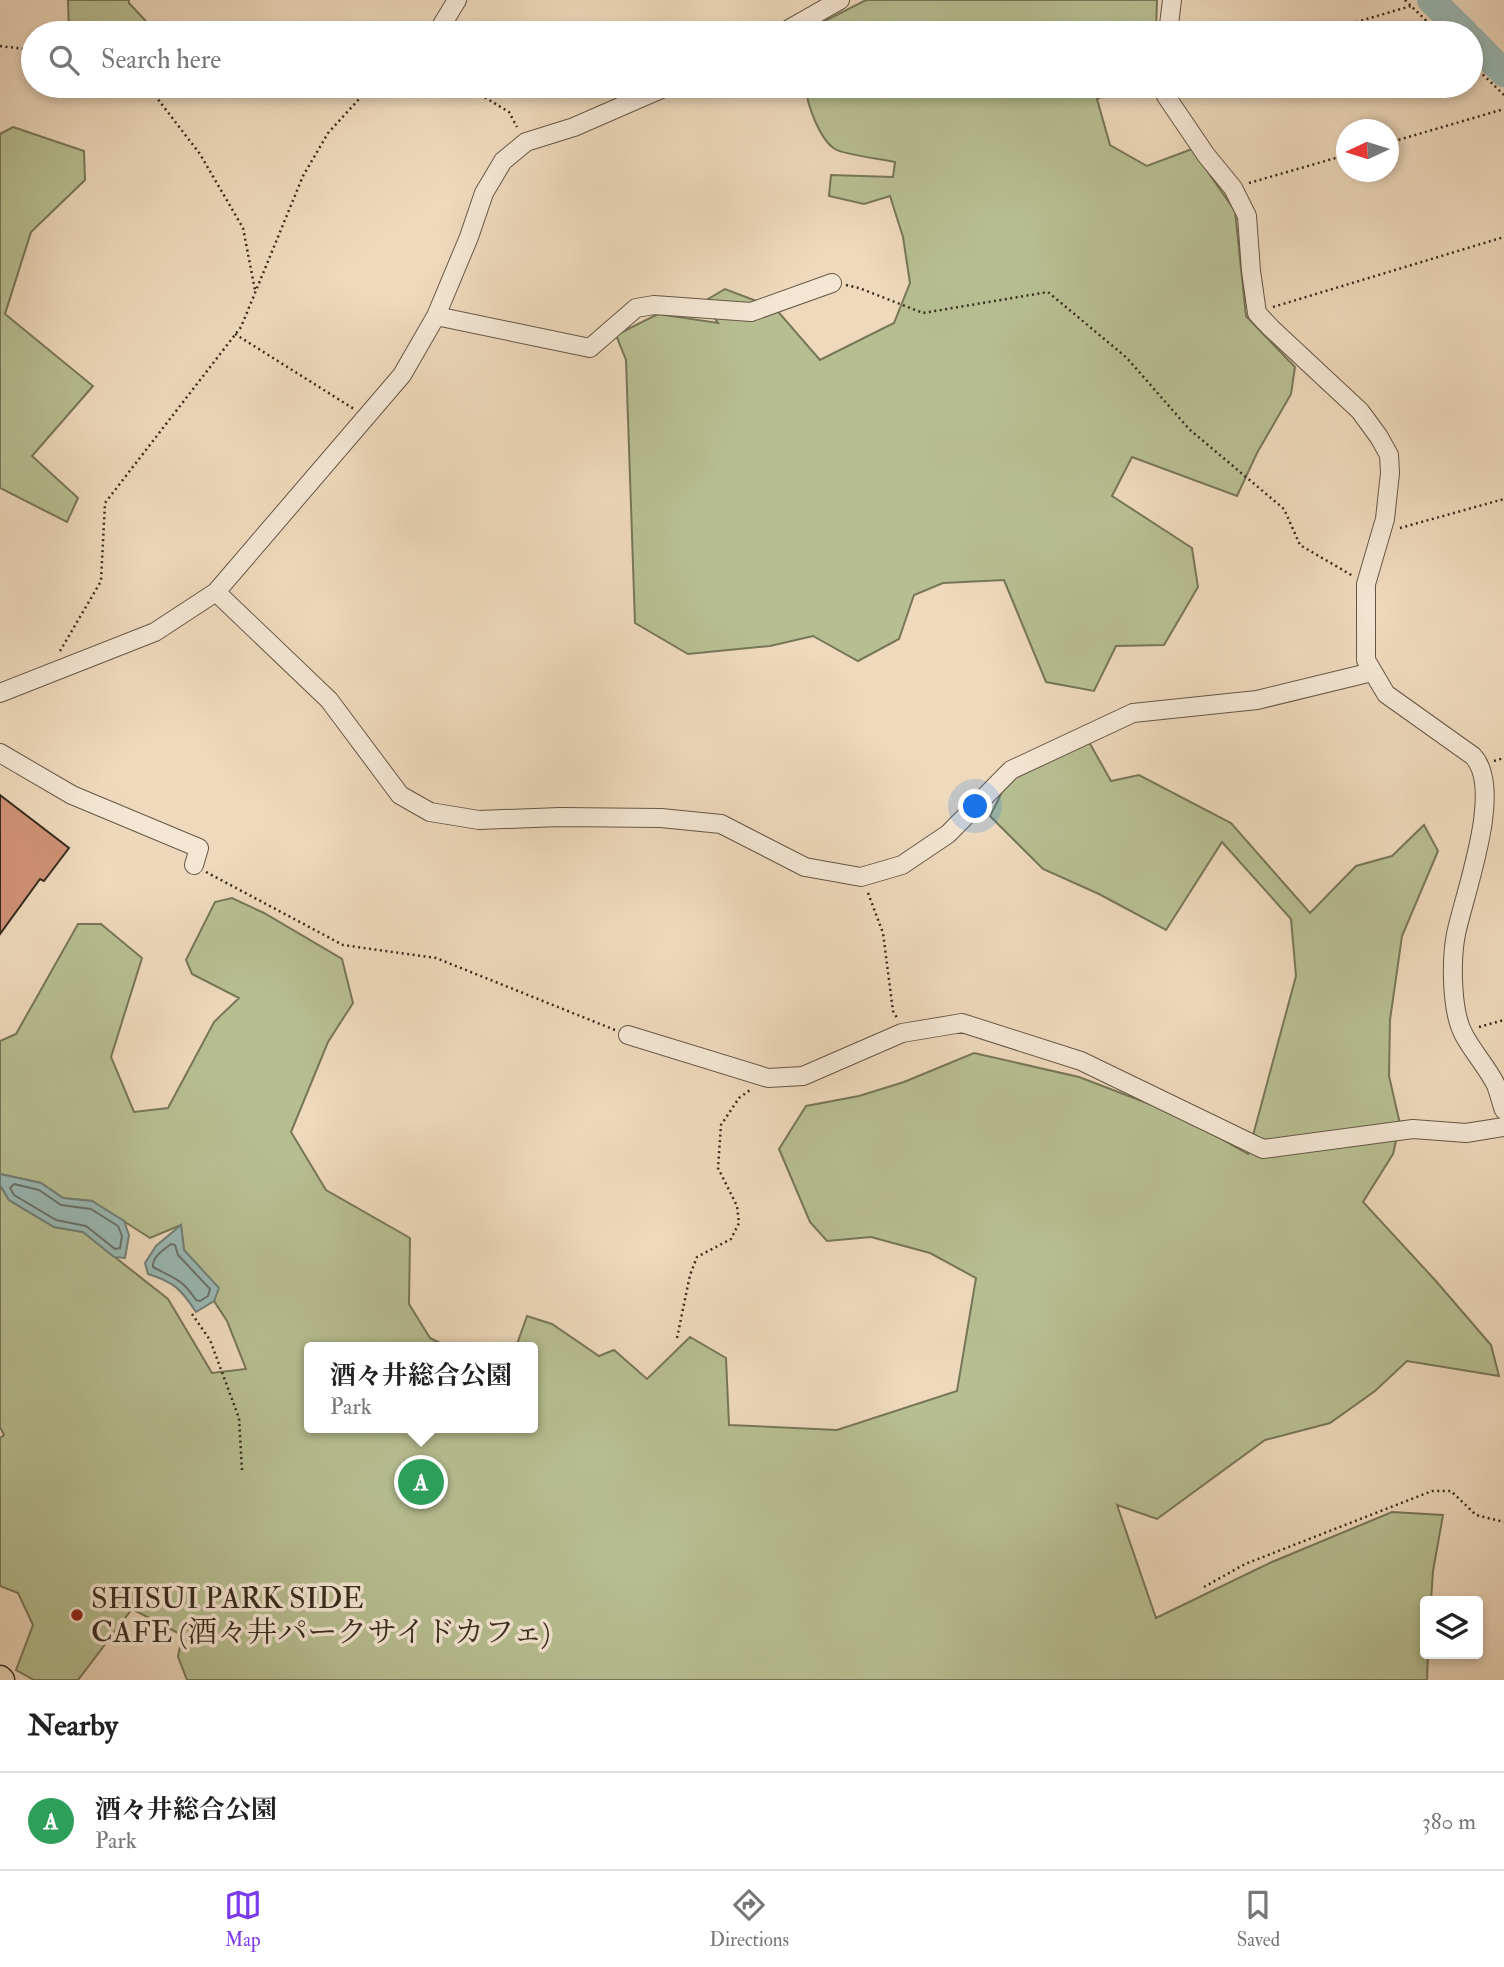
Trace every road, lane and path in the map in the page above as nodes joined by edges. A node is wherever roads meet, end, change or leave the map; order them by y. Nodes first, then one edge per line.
1 (457, 0) edge
2 (840, 0) edge
3 (1172, 0) edge
4 (1405, 0) edge
5 (1411, 6) junction
6 (444, 21) edge
7 (803, 21) edge
8 (1169, 21) edge
9 (1360, 21) edge
10 (1427, 21) edge
11 (0, 46) edge
12 (21, 49) edge
13 (1483, 75) edge
14 (1504, 95) edge
15 (156, 98) edge
16 (360, 98) edge
17 (486, 98) edge
18 (640, 98) edge
19 (1167, 98) edge
20 (1504, 109) edge
21 (1399, 140) edge
22 (526, 142) junction
23 (1336, 158) edge
24 (1233, 188) junction
25 (1504, 237) edge
26 (832, 283) joint
27 (255, 289) junction
28 (1257, 313) junction
29 (436, 316) junction
30 (236, 334) junction
31 (367, 417) junction
32 (1504, 499) edge
33 (1380, 534) junction
34 (1366, 584) junction
35 (216, 592) junction
36 (1372, 672) junction
37 (46, 675) junction
38 (0, 693) edge
39 (0, 752) edge
40 (194, 865) joint
41 (861, 877) junction
42 (1504, 1020) edge
43 (908, 1032) junction
44 (1462, 1032) junction
45 (628, 1035) joint
46 (768, 1078) junction
47 (1504, 1111) edge
48 (1504, 1126) edge
49 (192, 1314) dead end
50 (677, 1338) dead end
51 (242, 1470) dead end
52 (1504, 1522) edge
53 (1205, 1587) dead end

1 - 6 street
2 - 7 street
3 - 8 street
4 - 5 path
5 - 9 path
5 - 10 path
11 - 12 path
13 - 14 path
15 - 27 path
16 - 27 path
17 - 22 path
18 - 22 street
19 - 24 street
20 - 21 path
22 - 29 street
23 - 24 path
24 - 28 street
25 - 28 path
26 - 29 street
26 - 34 path
27 - 30 path
28 - 33 street
29 - 31 street
30 - 31 path
30 - 37 path
31 - 35 street
32 - 33 path
33 - 34 street
34 - 36 street
35 - 37 street
35 - 41 street
36 - 41 street
36 - 44 street
37 - 38 street
39 - 40 street
40 - 45 path
41 - 43 path
42 - 44 path
43 - 46 street
43 - 48 street
44 - 47 street
45 - 46 street
46 - 50 path
49 - 51 path
52 - 53 path

